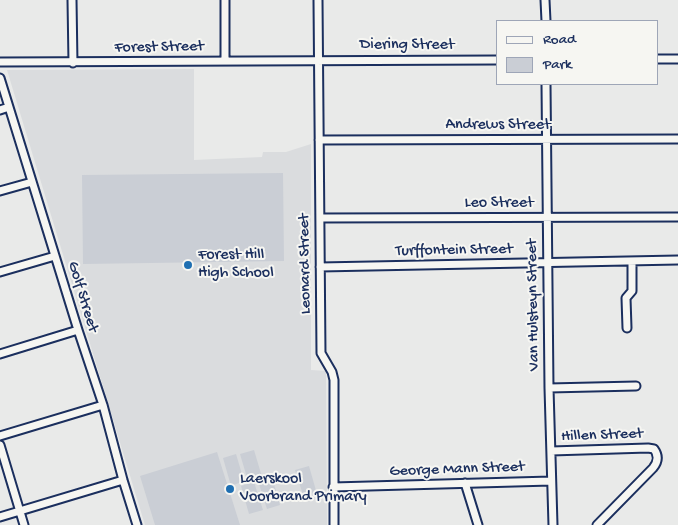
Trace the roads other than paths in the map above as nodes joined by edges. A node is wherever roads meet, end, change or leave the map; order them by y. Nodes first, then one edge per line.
1 (72, 0) edge
2 (225, 0) edge
3 (318, 0) edge
4 (545, 0) edge
5 (546, 20) edge
6 (658, 59) edge
7 (678, 59) edge
8 (496, 60) edge
9 (225, 61) junction
10 (318, 61) junction
11 (0, 62) edge
12 (73, 63) junction
13 (0, 78) edge
14 (546, 85) edge
15 (9, 107) junction
16 (0, 110) edge
17 (678, 138) edge
18 (319, 140) junction
19 (546, 140) junction
20 (32, 182) junction
21 (0, 191) edge
22 (678, 217) edge
23 (320, 218) junction
24 (547, 218) junction
25 (55, 256) junction
26 (678, 260) edge
27 (632, 261) junction
28 (547, 263) junction
29 (320, 267) junction
30 (0, 272) edge
31 (627, 328) dead end
32 (78, 330) junction
33 (0, 354) edge
34 (636, 386) dead end
35 (549, 388) junction
36 (104, 405) junction
37 (0, 436) edge
38 (0, 445) edge
39 (551, 451) junction
40 (123, 480) junction
41 (551, 481) junction
42 (465, 483) junction
43 (333, 487) junction
44 (20, 511) junction
45 (0, 517) edge
46 (24, 525) edge
47 (137, 525) edge
48 (334, 525) edge
49 (478, 525) edge
50 (553, 525) edge
51 (597, 525) edge

1 - 12 street
2 - 9 street
3 - 10 street, Leonard Street
4 - 5 street
6 - 7 street
8 - 10 street, Diering Street
9 - 10 street, Forest Street
9 - 12 street, Forest Street
10 - 18 street, Leonard Street
11 - 12 street, Forest Street
13 - 15 street, Golf Street
14 - 19 street, Van Hulsteyn Street
15 - 16 street
15 - 20 street, Golf Street
17 - 19 street, Andrews Street
18 - 19 street, Andrews Street
18 - 23 street, Leonard Street
19 - 24 street, Van Hulsteyn Street
20 - 21 street
20 - 25 street, Golf Street
22 - 24 street, Leo Street
23 - 24 street, Leo Street
23 - 29 street, Leonard Street
24 - 28 street, Van Hulsteyn Street
25 - 30 street
25 - 32 street, Golf Street
26 - 27 street, Turffontein Street
27 - 28 street, Turffontein Street
27 - 31 street
28 - 29 street, Turffontein Street
28 - 35 street, Van Hulsteyn Street
29 - 43 street, Leonard Street
32 - 33 street
32 - 36 street, Golf Street
34 - 35 street
35 - 39 street, Van Hulsteyn Street
36 - 37 street
36 - 40 street, Golf Street
38 - 44 street
39 - 41 street, Van Hulsteyn Street
39 - 51 street, Hillen Street
40 - 44 street
40 - 47 street, Golf Street
41 - 42 street, George Mann Street
41 - 50 street, Van Hulsteyn Street
42 - 43 street, George Mann Street
42 - 49 street
43 - 48 street, Leonard Street
44 - 45 street
44 - 46 street

